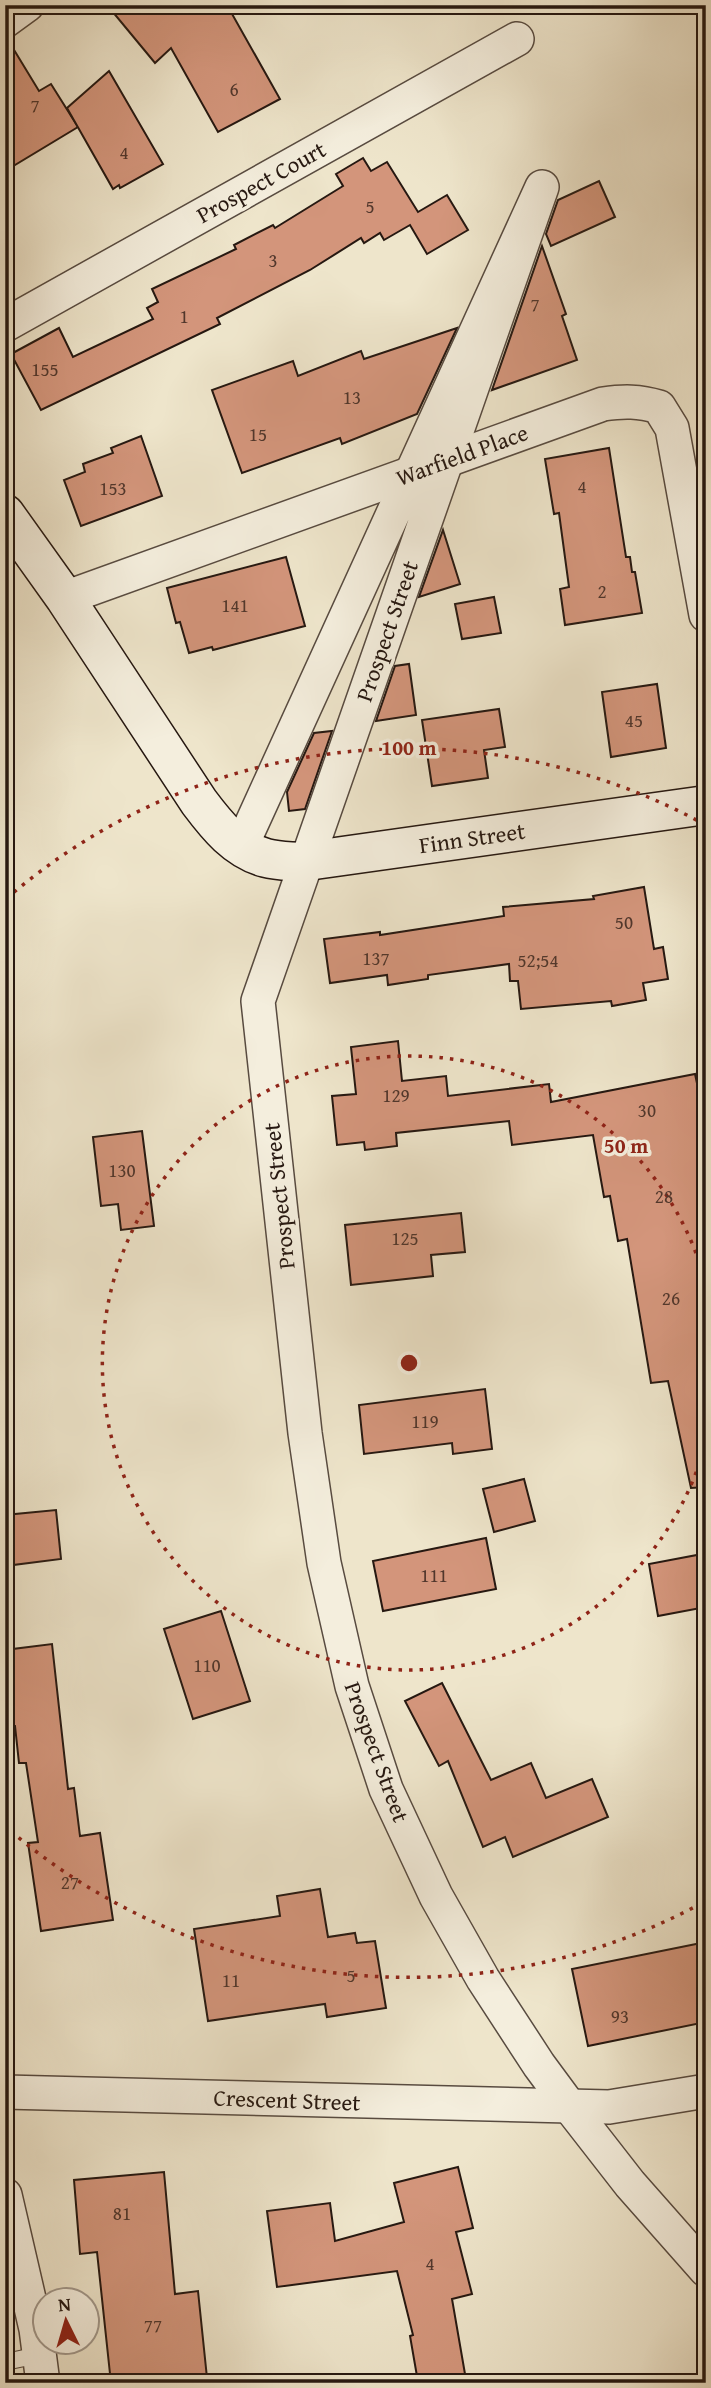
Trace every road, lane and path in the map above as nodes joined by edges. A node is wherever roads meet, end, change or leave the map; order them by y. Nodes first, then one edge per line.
1 (27, 5) edge
2 (5, 22) edge
3 (517, 40) dead end
4 (5, 326) edge
5 (5, 514) edge
6 (65, 598) junction
7 (706, 615) edge
8 (706, 805) edge
9 (241, 847) junction
10 (706, 2091) edge
11 (5, 2092) edge
12 (570, 2107) junction
13 (5, 2194) edge
14 (706, 2270) edge
15 (5, 2362) edge
16 (41, 2369) edge

1 - 2 street
3 - 4 street, Prospect Court
5 - 6 main road
6 - 7 street, Warfield Place
6 - 9 main road
8 - 9 main road, Finn Street
9 - 12 street, Prospect Street
10 - 12 street, Crescent Street
11 - 12 street, Crescent Street
12 - 14 street, Prospect Street
13 - 16 street
15 - 16 lane

